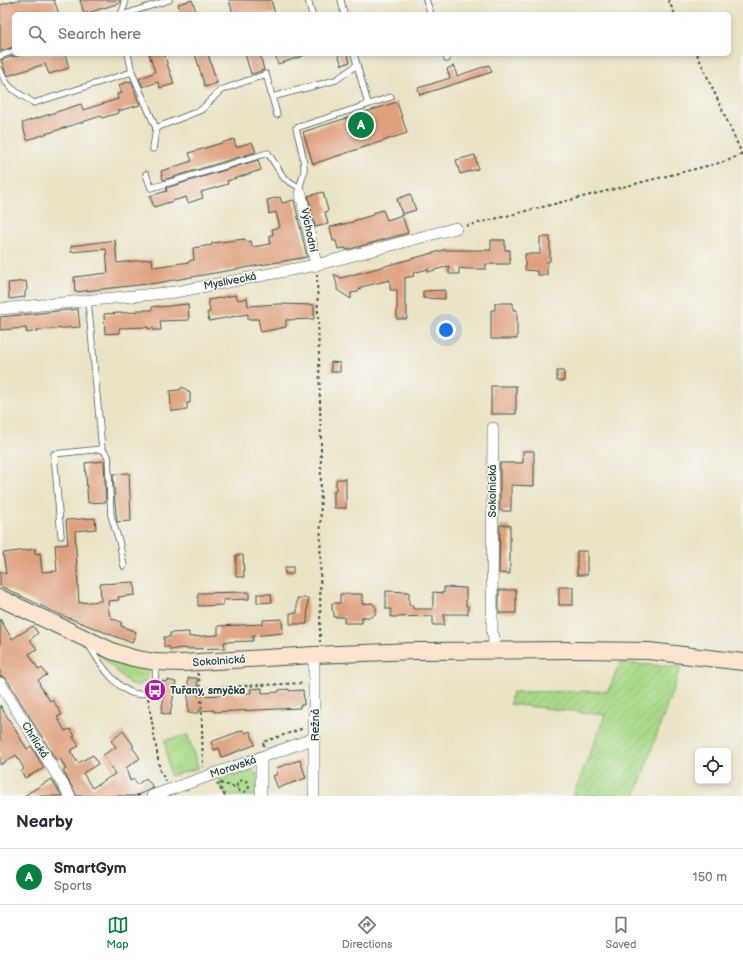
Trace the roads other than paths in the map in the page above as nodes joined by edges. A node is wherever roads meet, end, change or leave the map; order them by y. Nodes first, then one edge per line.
1 (124, 0) edge
2 (169, 0) edge
3 (308, 0) edge
4 (341, 0) edge
5 (426, 0) edge
6 (122, 12) edge
7 (131, 12) edge
8 (311, 12) edge
9 (344, 12) edge
10 (430, 12) edge
11 (12, 52) edge
12 (0, 56) edge
13 (128, 56) edge
14 (355, 56) edge
15 (357, 65) junction
16 (0, 70) edge
17 (132, 72) junction
18 (391, 96) dead end
19 (272, 97) junction
20 (368, 104) junction
21 (277, 115) dead end
22 (156, 128) junction
23 (153, 149) dead end
24 (146, 174) dead end
25 (300, 191) junction
26 (456, 228) road end
27 (316, 265) junction
28 (88, 300) junction
29 (0, 309) edge
30 (493, 428) dead end
31 (102, 449) junction
32 (61, 536) dead end
33 (124, 566) dead end
34 (0, 598) edge
35 (86, 640) junction
36 (493, 650) junction
37 (317, 655) junction
38 (155, 662) junction
39 (743, 662) edge
40 (0, 683) edge
41 (315, 738) junction
42 (263, 753) junction
43 (157, 792) edge
44 (70, 796) edge
45 (261, 796) edge
46 (314, 796) edge

1 - 6 lane
2 - 7 lane
3 - 8 lane
4 - 9 lane
5 - 10 lane
11 - 12 lane
13 - 17 lane
14 - 15 lane
15 - 19 lane
15 - 20 lane
16 - 17 lane
17 - 22 lane
18 - 20 lane
19 - 21 lane
19 - 22 lane
20 - 25 lane
22 - 23 lane
24 - 25 lane
25 - 27 street, Východní
26 - 27 street, Myslivecká
27 - 28 street, Myslivecká
28 - 29 street, Myslivecká
28 - 31 lane
30 - 36 street, Sokolnická
31 - 32 lane
31 - 33 lane
34 - 35 main road, Sokolnická
35 - 38 main road, Sokolnická
35 - 38 lane
36 - 37 main road, Sokolnická
36 - 39 main road, Sokolnická
37 - 38 main road, Sokolnická
37 - 41 street, Režná
40 - 44 street, Chrlická
41 - 42 street, Moravská
41 - 46 street, Režná
42 - 43 street, Moravská
42 - 45 street

